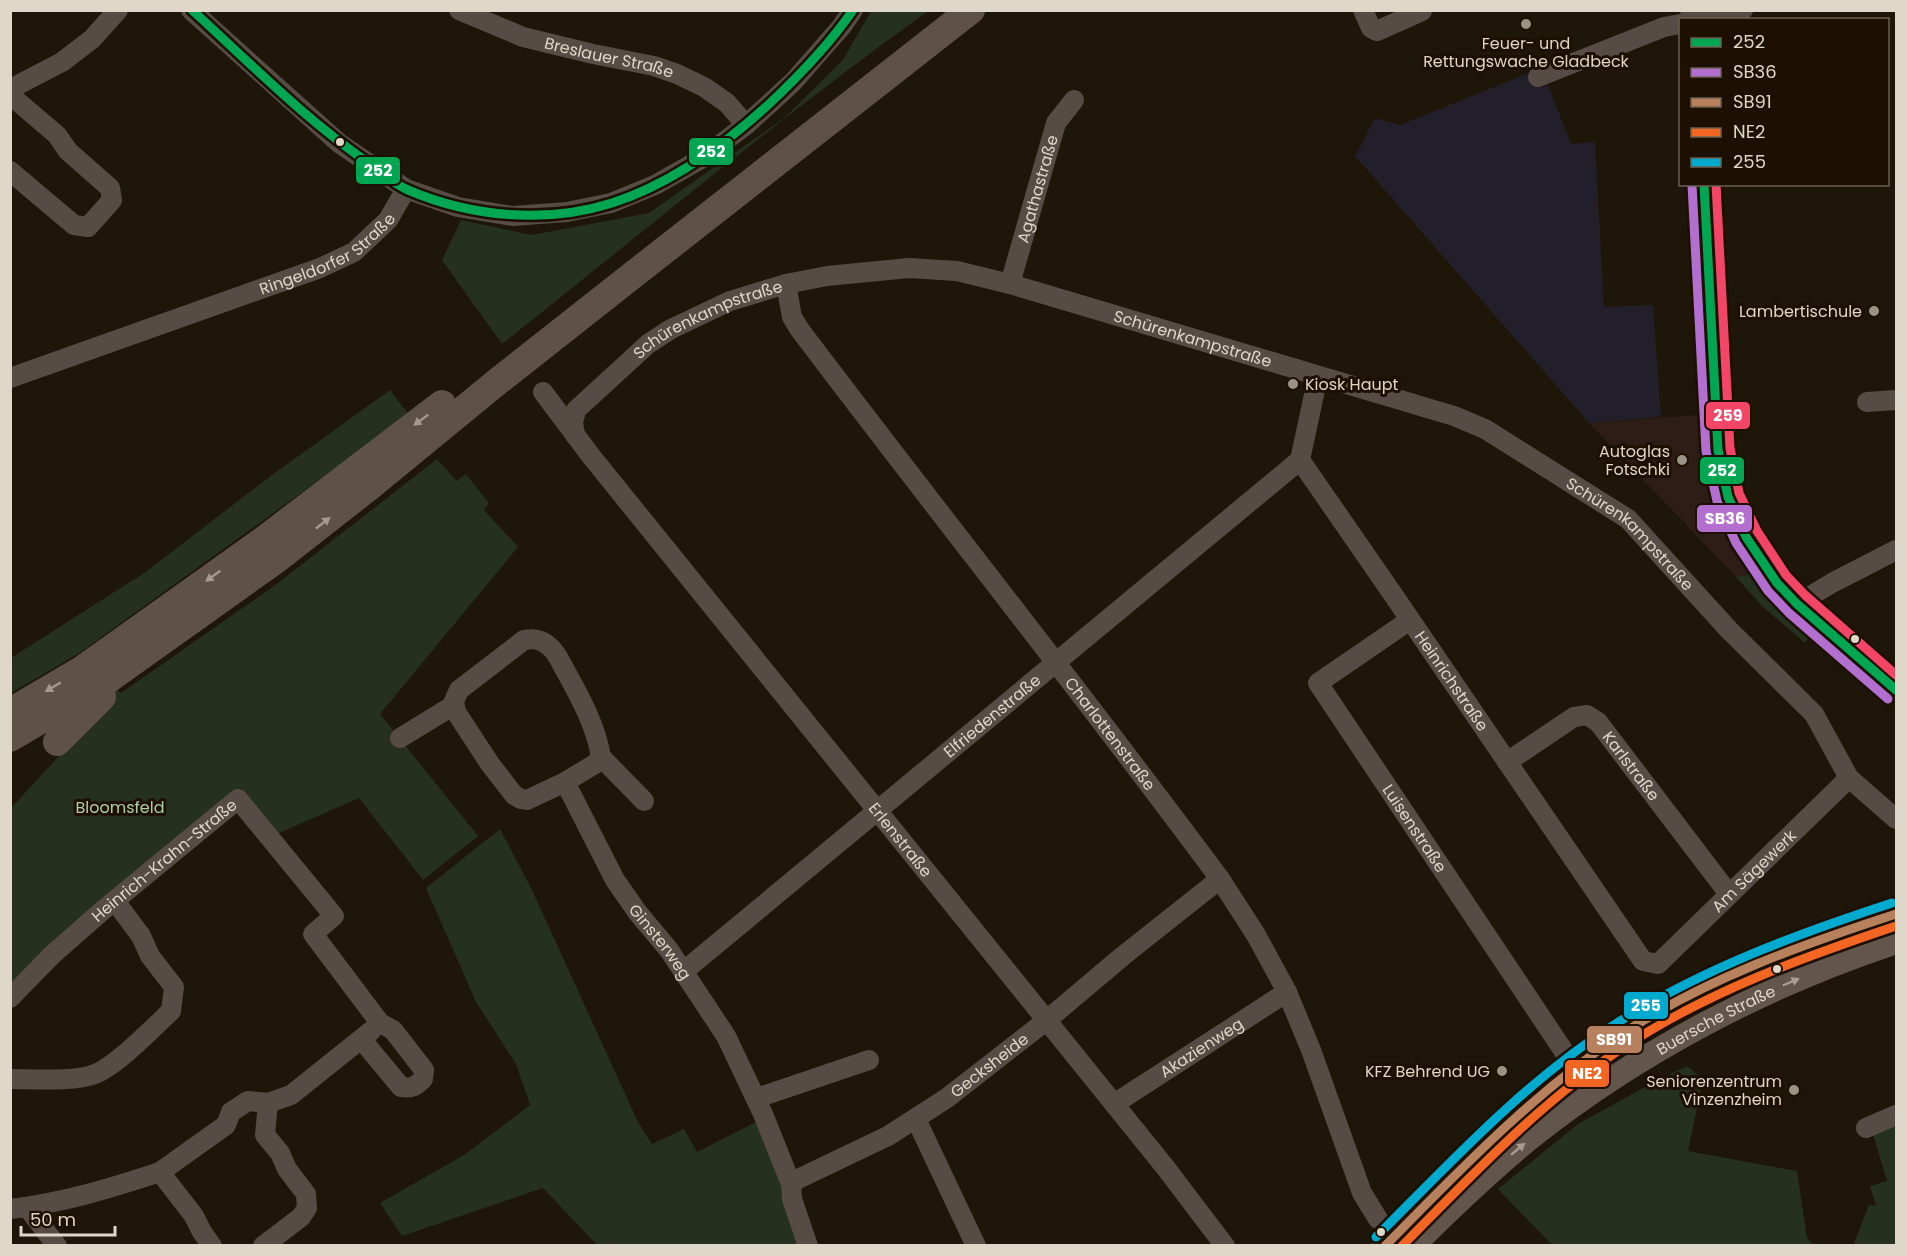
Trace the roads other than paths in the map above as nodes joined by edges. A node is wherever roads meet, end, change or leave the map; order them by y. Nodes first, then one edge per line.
1 (118, 10) edge
2 (191, 10) edge
3 (853, 10) edge
4 (948, 10) edge
5 (971, 10) edge
6 (1363, 10) edge
7 (1743, 10) edge
8 (1422, 11) edge
9 (465, 12) edge
10 (1713, 18) edge
11 (1679, 22) edge
12 (1538, 77) dead end
13 (10, 89) edge
14 (10, 94) edge
15 (1074, 100) dead end
16 (746, 125) junction
17 (10, 171) edge
18 (1704, 186) edge
19 (406, 189) junction
20 (786, 284) junction
21 (1010, 284) junction
22 (1318, 376) junction
23 (10, 378) edge
24 (543, 392) dead end
25 (1896, 400) edge
26 (1868, 402) dead end
27 (575, 435) junction
28 (1300, 460) junction
29 (268, 550) junction
30 (1896, 550) edge
31 (1797, 604) junction
32 (1410, 620) junction
33 (1055, 663) junction
34 (128, 664) junction
35 (1896, 690) edge
36 (454, 705) junction
37 (10, 712) edge
38 (10, 738) edge
39 (400, 738) dead end
40 (57, 741) dead end
41 (601, 757) junction
42 (1508, 762) junction
43 (1849, 778) junction
44 (565, 782) junction
45 (644, 801) dead end
46 (877, 810) junction
47 (1896, 819) edge
48 (1220, 879) junction
49 (1729, 894) junction
50 (115, 901) junction
51 (1896, 914) edge
52 (1896, 942) edge
53 (1658, 964) joint
54 (684, 971) junction
55 (1287, 992) junction
56 (10, 998) edge
57 (1047, 1020) junction
58 (380, 1023) junction
59 (362, 1040) junction
60 (869, 1060) dead end
61 (1575, 1068) junction
62 (10, 1079) edge
63 (757, 1098) junction
64 (268, 1103) junction
65 (1113, 1104) junction
66 (1896, 1115) edge
67 (916, 1119) junction
68 (1866, 1128) dead end
69 (160, 1172) junction
70 (791, 1184) junction
71 (19, 1208) edge
72 (1378, 1219) dead end
73 (57, 1245) edge
74 (213, 1245) edge
75 (263, 1245) edge
76 (808, 1245) edge
77 (976, 1245) edge
78 (1226, 1245) edge
79 (1384, 1245) edge
80 (1413, 1245) edge

1 - 13 street
2 - 19 street
3 - 16 street, Ringeldorfer Straße
4 -> 29 highway
29 -> 5 highway
6 - 8 street
7 - 10 street
9 - 16 street, Breslauer Straße
11 - 12 street
14 - 17 street
15 - 21 street, Agathastraße
16 - 19 street, Ringeldorfer Straße
18 - 31 street
19 - 23 street, Ringeldorfer Straße
20 - 21 street, Schürenkampstraße
20 - 27 street, Schürenkampstraße
20 - 33 street, Charlottenstraße
21 - 22 street, Schürenkampstraße
22 - 28 street
22 - 43 street, Schürenkampstraße
24 - 27 street, Erlenstraße
25 - 26 street
27 - 46 street, Erlenstraße
28 - 32 street, Heinrichstraße
28 - 33 street, Elfriedenstraße
29 - 34 highway
29 -> 37 highway
30 - 31 street
31 - 35 street
32 - 42 street, Heinrichstraße
32 - 61 street, Luisenstraße
33 - 46 street, Elfriedenstraße
33 - 48 street, Charlottenstraße
34 - 38 highway
34 - 40 highway
36 - 39 street
36 - 41 street
36 - 44 street
41 - 44 street
41 - 45 street
42 - 49 street, Karlstraße
42 - 53 street, Heinrichstraße
43 - 47 street, Schürenkampstraße
43 - 49 street, Am Sägewerk
44 - 54 street, Ginsterweg
46 - 54 street, Elfriedenstraße
46 - 57 street, Erlenstraße
48 - 55 street, Charlottenstraße
48 - 57 street, Gecksheide
49 - 53 street, Am Sägewerk
50 - 56 street, Heinrich-Krahn-Straße
50 - 58 street, Heinrich-Krahn-Straße
50 - 62 street
51 - 61 main road, Buersche Straße
80 -> 52 main road, Buersche Straße
54 - 63 street, Ginsterweg
55 - 65 street, Akazienweg
55 - 72 street, Charlottenstraße
57 - 65 street, Erlenstraße
57 - 67 street, Gecksheide
58 - 59 street
58 - 59 street, Heinrich-Krahn-Straße
59 - 64 street
60 - 63 street
61 - 79 main road, Buersche Straße
63 - 70 street, Ginsterweg
64 - 69 street
64 - 75 street
65 - 78 street, Erlenstraße
66 - 68 street
67 - 70 street, Gecksheide
67 - 77 street
69 - 71 street
69 - 74 street
70 - 76 street
71 - 73 street

